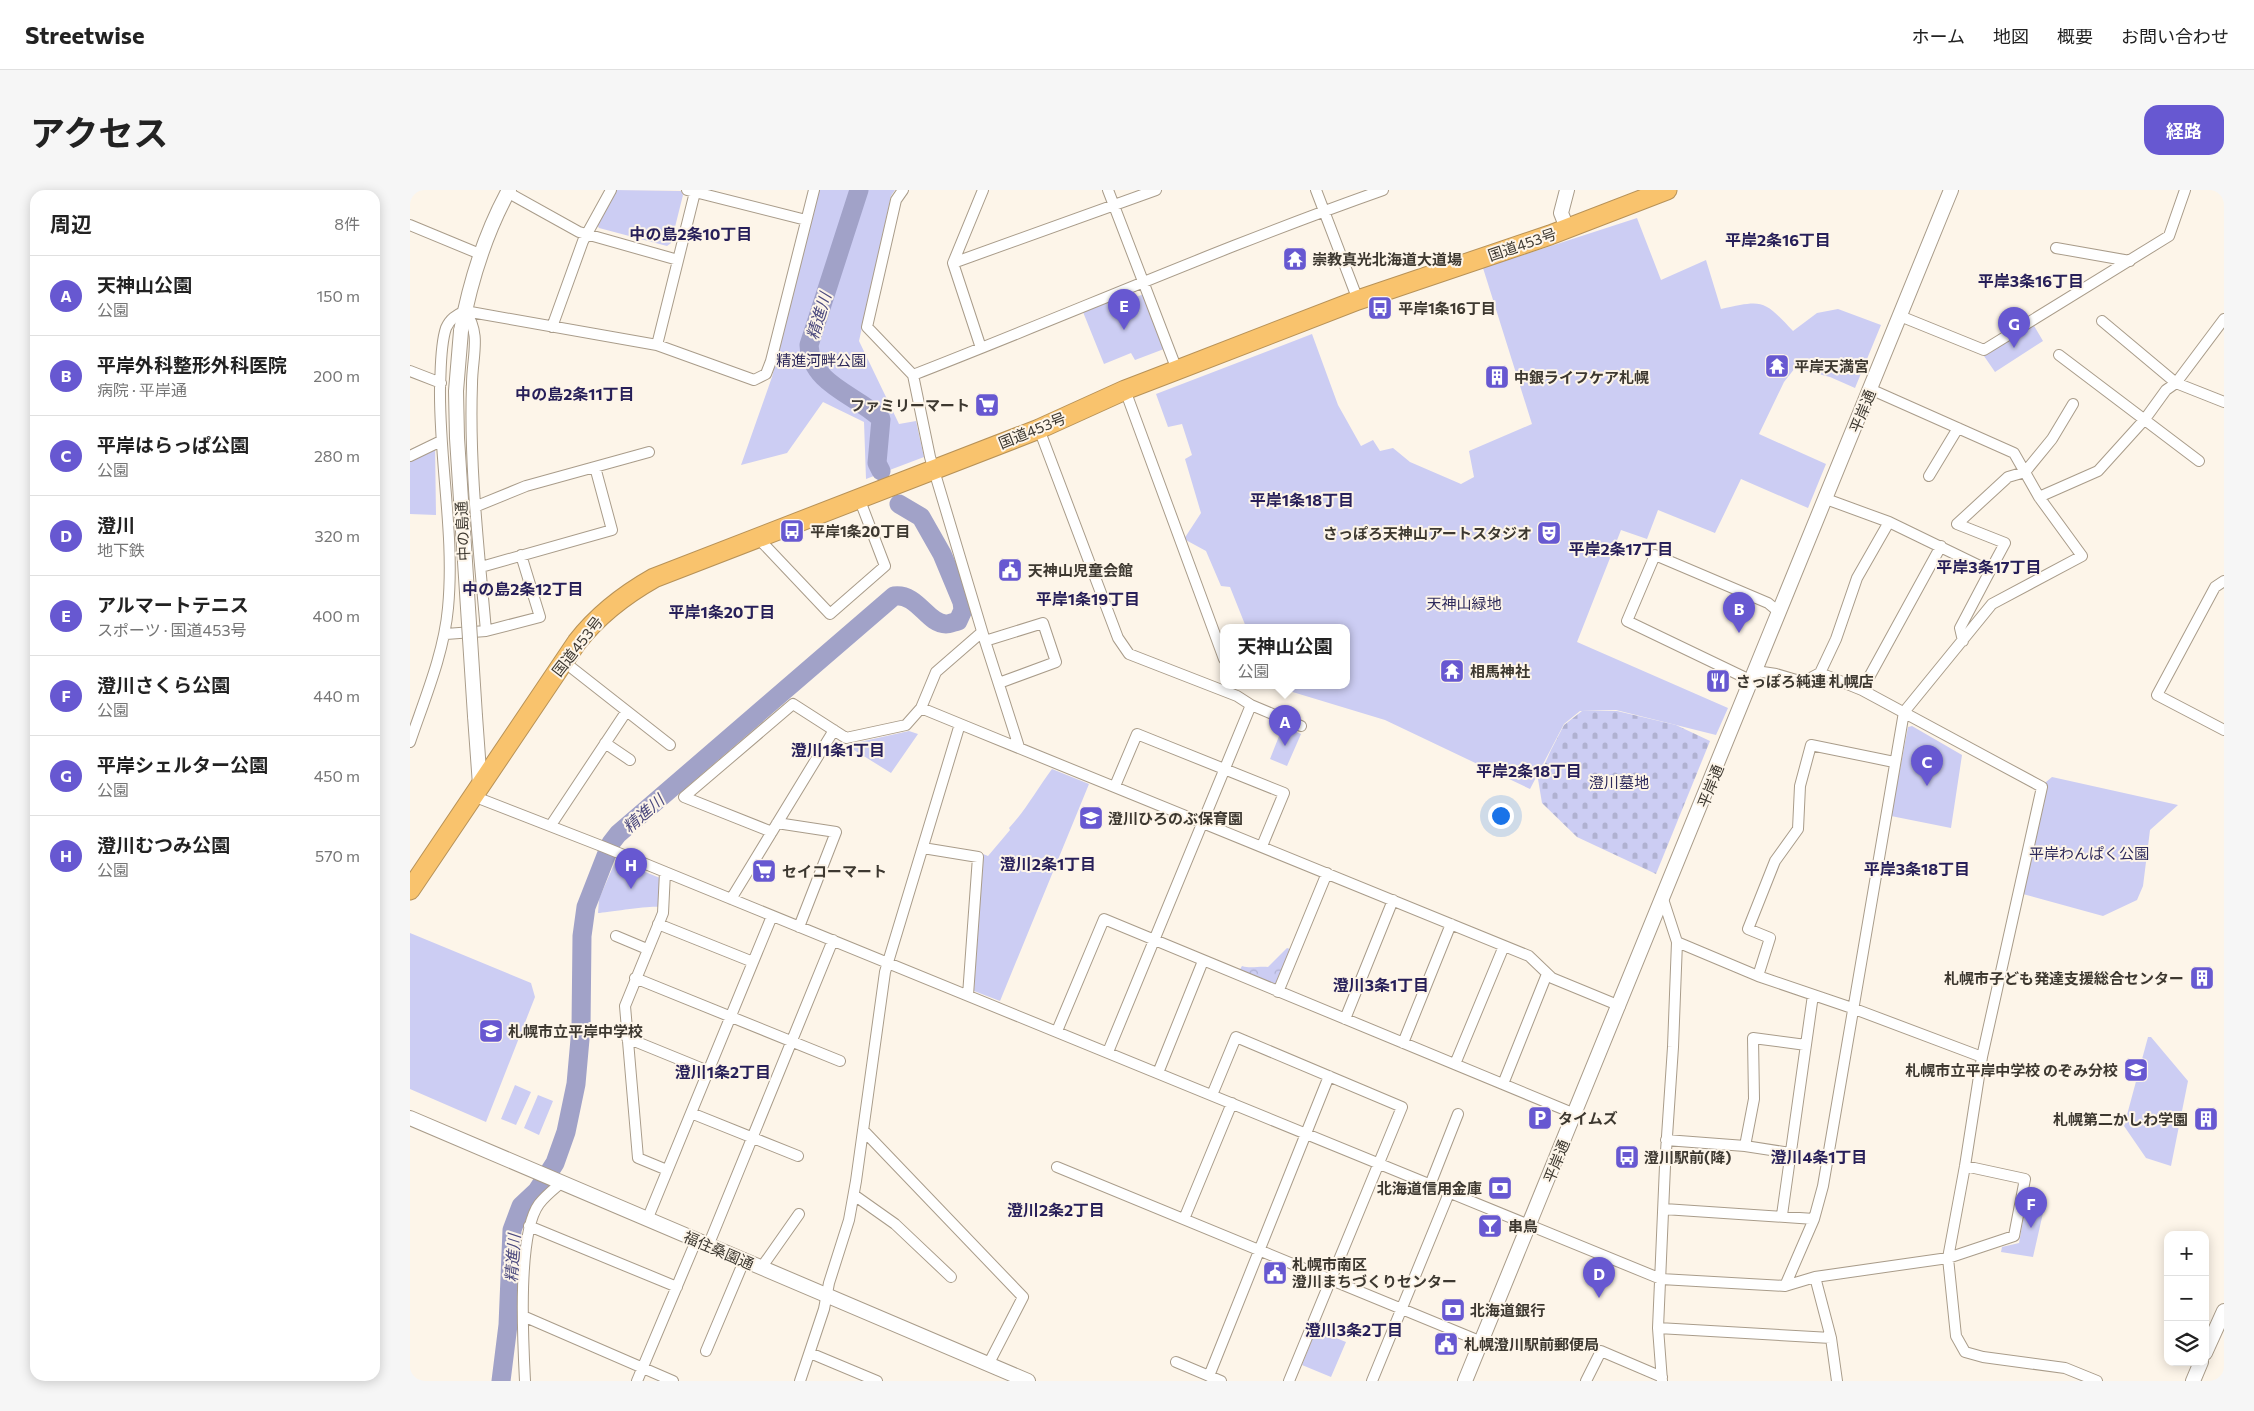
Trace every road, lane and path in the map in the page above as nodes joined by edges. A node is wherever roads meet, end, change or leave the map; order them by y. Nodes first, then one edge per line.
1 (611, 190) edge
2 (814, 190) edge
3 (903, 190) edge
4 (983, 190) edge
5 (1108, 190) edge
6 (1156, 190) edge
7 (1316, 190) edge
8 (1383, 190) edge
9 (1567, 190) edge
10 (1667, 190) edge
11 (1951, 190) edge
12 (2185, 190) edge
13 (508, 191) edge
14 (691, 191) edge
15 (1114, 204) junction
16 (1324, 211) junction
17 (806, 220) junction
18 (410, 225) edge
19 (1567, 228) junction
20 (586, 235) junction
21 (2056, 248) dead end
22 (480, 254) junction
23 (678, 260) junction
24 (2130, 261) junction
25 (953, 264) junction
26 (1144, 281) junction
27 (1358, 300) junction
28 (465, 311) junction
29 (1900, 316) junction
30 (2224, 319) edge
31 (2102, 321) dead end
32 (552, 327) junction
33 (657, 345) junction
34 (981, 348) junction
35 (2059, 355) dead end
36 (1177, 370) junction
37 (410, 371) edge
38 (913, 375) junction
39 (2176, 383) junction
40 (441, 384) junction
41 (1870, 389) junction
42 (1125, 390) junction
43 (2224, 402) edge
44 (2073, 404) dead end
45 (2145, 419) junction
46 (1958, 428) junction
47 (1039, 429) junction
48 (441, 441) junction
49 (649, 452) dead end
50 (410, 456) edge
51 (2199, 460) dead end
52 (595, 467) junction
53 (934, 469) junction
54 (2025, 472) junction
55 (1929, 476) dead end
56 (2039, 497) junction
57 (859, 498) junction
58 (1826, 499) junction
59 (477, 506) junction
60 (1889, 522) junction
61 (757, 537) junction
62 (1941, 546) junction
63 (521, 555) junction
64 (481, 567) junction
65 (1990, 570) junction
66 (2223, 582) edge
67 (1780, 613) junction
68 (486, 631) junction
69 (446, 634) junction
70 (983, 637) junction
71 (1962, 641) junction
72 (1220, 647) edge
73 (563, 661) junction
74 (1820, 673) junction
75 (1754, 676) junction
76 (999, 683) junction
77 (1234, 689) edge
78 (1862, 690) junction
79 (1237, 696) junction
80 (1251, 705) junction
81 (921, 708) junction
82 (626, 712) junction
83 (1904, 712) junction
84 (960, 724) junction
85 (1301, 726) dead end
86 (834, 730) junction
87 (2224, 730) edge
88 (410, 742) edge
89 (605, 744) junction
90 (670, 745) dead end
91 (1019, 747) junction
92 (630, 760) dead end
93 (1894, 762) junction
94 (1224, 770) junction
95 (1115, 786) junction
96 (477, 790) junction
97 (1202, 822) junction
98 (551, 825) junction
99 (775, 827) junction
100 (1262, 846) junction
101 (923, 848) junction
102 (665, 872) junction
103 (1326, 873) junction
104 (410, 890) edge
105 (731, 899) junction
106 (1664, 899) junction
107 (1393, 900) junction
108 (772, 916) junction
109 (658, 924) junction
110 (1452, 924) junction
111 (799, 927) junction
112 (616, 936) dead end
113 (833, 940) junction
114 (1154, 940) junction
115 (1677, 942) junction
116 (1504, 946) junction
117 (647, 949) junction
118 (1203, 961) junction
119 (753, 962) junction
120 (888, 963) junction
121 (1547, 974) junction
122 (1758, 976) junction
123 (635, 978) junction
124 (1278, 992) junction
125 (968, 995) junction
126 (1813, 995) junction
127 (1620, 1006) junction
128 (1852, 1008) junction
129 (730, 1016) junction
130 (1345, 1019) junction
131 (1057, 1031) junction
132 (628, 1038) junction
133 (792, 1041) junction
134 (1403, 1043) junction
135 (1806, 1045) junction
136 (1108, 1052) junction
137 (1982, 1057) junction
138 (840, 1061) dead end
139 (1455, 1064) junction
140 (708, 1071) junction
141 (1158, 1073) junction
142 (1329, 1076) junction
143 (1503, 1084) junction
144 (1212, 1095) junction
145 (1232, 1103) junction
146 (691, 1112) junction
147 (1458, 1114) dead end
148 (1576, 1114) junction
149 (410, 1118) edge
150 (863, 1130) junction
151 (1306, 1134) junction
152 (752, 1137) junction
153 (1666, 1140) junction
154 (1745, 1146) junction
155 (1790, 1154) junction
156 (798, 1156) dead end
157 (1379, 1164) junction
158 (1965, 1166) junction
159 (1056, 1167) dead end
160 (668, 1170) junction
161 (552, 1178) junction
162 (1430, 1185) junction
163 (1449, 1193) junction
164 (854, 1194) junction
165 (1664, 1209) junction
166 (799, 1214) dead end
167 (1782, 1215) junction
168 (1184, 1219) junction
169 (1814, 1219) junction
170 (647, 1220) junction
171 (529, 1226) junction
172 (1529, 1226) junction
173 (702, 1243) junction
174 (1260, 1250) junction
175 (1948, 1258) junction
176 (744, 1261) junction
177 (761, 1268) junction
178 (951, 1277) dead end
179 (1815, 1278) junction
180 (1331, 1279) junction
181 (1661, 1279) junction
182 (1785, 1286) junction
183 (676, 1287) junction
184 (827, 1296) junction
185 (1402, 1308) junction
186 (2224, 1311) edge
187 (523, 1316) junction
188 (1658, 1328) junction
189 (1831, 1338) junction
190 (1482, 1342) junction
191 (2209, 1344) edge
192 (706, 1352) dead end
193 (810, 1353) junction
194 (1176, 1362) dead end
195 (988, 1365) junction
196 (2199, 1366) edge
197 (642, 1368) junction
198 (1209, 1376) junction
199 (1005, 1377) edge
200 (1662, 1379) edge
201 (524, 1381) edge
202 (637, 1381) edge
203 (673, 1381) edge
204 (800, 1381) edge
205 (877, 1381) edge
206 (1028, 1381) edge
207 (1221, 1381) edge
208 (1289, 1381) edge
209 (1372, 1381) edge
210 (1465, 1381) edge
211 (1586, 1381) edge
212 (1836, 1381) edge
213 (2097, 1381) edge
214 (2193, 1381) edge

1 - 20 street
2 - 17 street
3 - 38 street
4 - 25 street
5 - 15 street
6 - 15 street
7 - 16 street
8 - 16 street
9 - 19 street
10 - 19 highway, 国道453号
11 - 29 street, 平岸通
12 - 24 street
13 - 20 street
13 - 22 street, 中の島通
14 - 17 street
14 - 23 street
15 - 25 street
15 - 26 street
16 - 26 street
16 - 27 street
17 - 33 street
18 - 22 street
19 - 27 highway, 国道453号
20 - 23 street
20 - 32 street
21 - 24 street
22 - 28 street, 中の島通
23 - 33 street
24 - 29 street
25 - 34 street
26 - 34 street
26 - 36 street
27 - 36 highway, 国道453号
28 - 32 street
28 - 40 street
28 - 59 street
28 - 96 street, 中の島通, bridge
29 - 41 street, 平岸通
30 - 39 street
31 - 39 street
32 - 33 street
34 - 38 street
35 - 45 street
36 - 42 highway, 国道453号
37 - 40 street
38 - 53 street
39 - 43 street
39 - 45 street
40 - 48 street
41 - 46 street
41 - 58 street, 平岸通
42 - 47 highway, 国道453号
42 - 72 street
44 - 54 street
45 - 51 street
45 - 56 street
46 - 54 street
46 - 55 street
47 - 53 highway, 国道453号
47 - 79 street
48 - 50 street
48 - 69 street
49 - 52 street
52 - 59 street
52 - 63 street
53 - 57 highway, 国道453号
53 - 70 street
54 - 56 street
54 - 65 street
56 - 71 street
57 - 61 highway, 国道453号
57 - 61 street
58 - 60 street
58 - 67 street, 平岸通
59 - 64 street
60 - 62 street
60 - 74 street
61 - 73 highway, 国道453号
62 - 65 street
62 - 78 street
63 - 64 street
63 - 68 street
64 - 68 street
65 - 71 street
66 - 87 street
67 - 75 street, 平岸通
67 - 75 street
68 - 69 street
69 - 88 street
70 - 76 street
70 - 76 street
70 - 81 street
71 - 83 street
73 - 82 street
73 - 96 highway, 国道453号
74 - 75 street
74 - 78 street
75 - 106 street, 平岸通
76 - 91 street
77 - 79 street
78 - 83 street
79 - 80 street
80 - 85 street
80 - 94 street
81 - 84 street
81 - 86 street
82 - 89 street
82 - 90 street
83 - 93 street
83 - 137 street
84 - 91 street
84 - 101 street
86 - 99 street
86 - 99 street
89 - 92 street
89 - 98 street
91 - 95 street
93 - 122 street
93 - 128 street
94 - 95 street
94 - 97 street
94 - 100 street
95 - 97 street
96 - 98 street
96 - 104 highway
97 - 100 street
97 - 114 street
98 - 102 street
99 - 105 street
99 - 111 street
100 - 103 street
101 - 120 street
101 - 125 street
102 - 105 street
102 - 109 street
103 - 107 street
103 - 124 street
105 - 108 street
106 - 115 street
106 - 127 street, 平岸通
107 - 110 street
107 - 130 street
108 - 111 street
108 - 119 street
109 - 117 street
109 - 119 street
110 - 116 street
110 - 134 street
111 - 113 street
112 - 117 street
113 - 120 street
113 - 133 street
114 - 118 street
114 - 131 street
114 - 136 street
115 - 122 street
115 - 153 street
116 - 121 street
116 - 139 street
117 - 123 street
118 - 124 street
118 - 141 street
119 - 129 street
120 - 125 street
120 - 150 street
121 - 127 street
121 - 143 street
122 - 126 street
123 - 129 street
123 - 132 street
124 - 130 street
125 - 131 street
126 - 128 street
126 - 135 street
127 - 148 street, 平岸通
128 - 137 street
128 - 169 street
129 - 133 street
129 - 140 street
130 - 134 street
131 - 136 street
132 - 140 street
132 - 160 street
133 - 138 street
133 - 152 street
134 - 139 street
135 - 154 street
135 - 155 street
136 - 141 street
137 - 158 street
139 - 143 street
140 - 146 street
141 - 144 street
142 - 144 street
142 - 151 street
142 - 157 street
143 - 148 street
144 - 145 street
145 - 151 street
145 - 168 street
146 - 152 street
146 - 160 street
147 - 162 street
148 - 172 street, 平岸通
149 - 161 street, 福住桑園通
150 - 164 street
150 - 195 street
151 - 157 street
151 - 174 street
152 - 156 street
152 - 173 street
153 - 154 street
153 - 165 street
154 - 155 street
155 - 167 street
157 - 162 street
157 - 180 street
158 - 175 street
158 - 175 street
159 - 168 street
160 - 170 street
161 - 170 street, 福住桑園通
161 - 171 street
162 - 163 street
163 - 172 street
163 - 185 street
164 - 178 street
164 - 184 street
165 - 167 street
165 - 181 street
166 - 177 street
167 - 169 street
168 - 174 street
169 - 182 street
170 - 173 street, 福住桑園通
171 - 183 street
171 - 187 street
172 - 181 street
172 - 190 street, 平岸通
173 - 176 street, 福住桑園通
173 - 183 street
174 - 180 street
174 - 198 street
175 - 179 street
175 - 213 street
176 - 177 street, 福住桑園通
176 - 192 street
177 - 184 street, 福住桑園通
179 - 182 street
179 - 189 street
180 - 185 street
180 - 208 street
181 - 182 street
181 - 188 street
183 - 197 street
184 - 193 street
184 - 195 street, 福住桑園通
185 - 190 street
185 - 209 street
186 - 191 street
187 - 197 street
187 - 201 street
188 - 189 street
188 - 200 street
189 - 212 street
190 - 210 street, 平岸通
193 - 204 street
193 - 205 street
194 - 198 street
195 - 199 street, 福住桑園通
196 - 214 street
197 - 202 street
197 - 203 street
198 - 207 street
199 - 206 street, 福住桑園通
200 - 211 street

